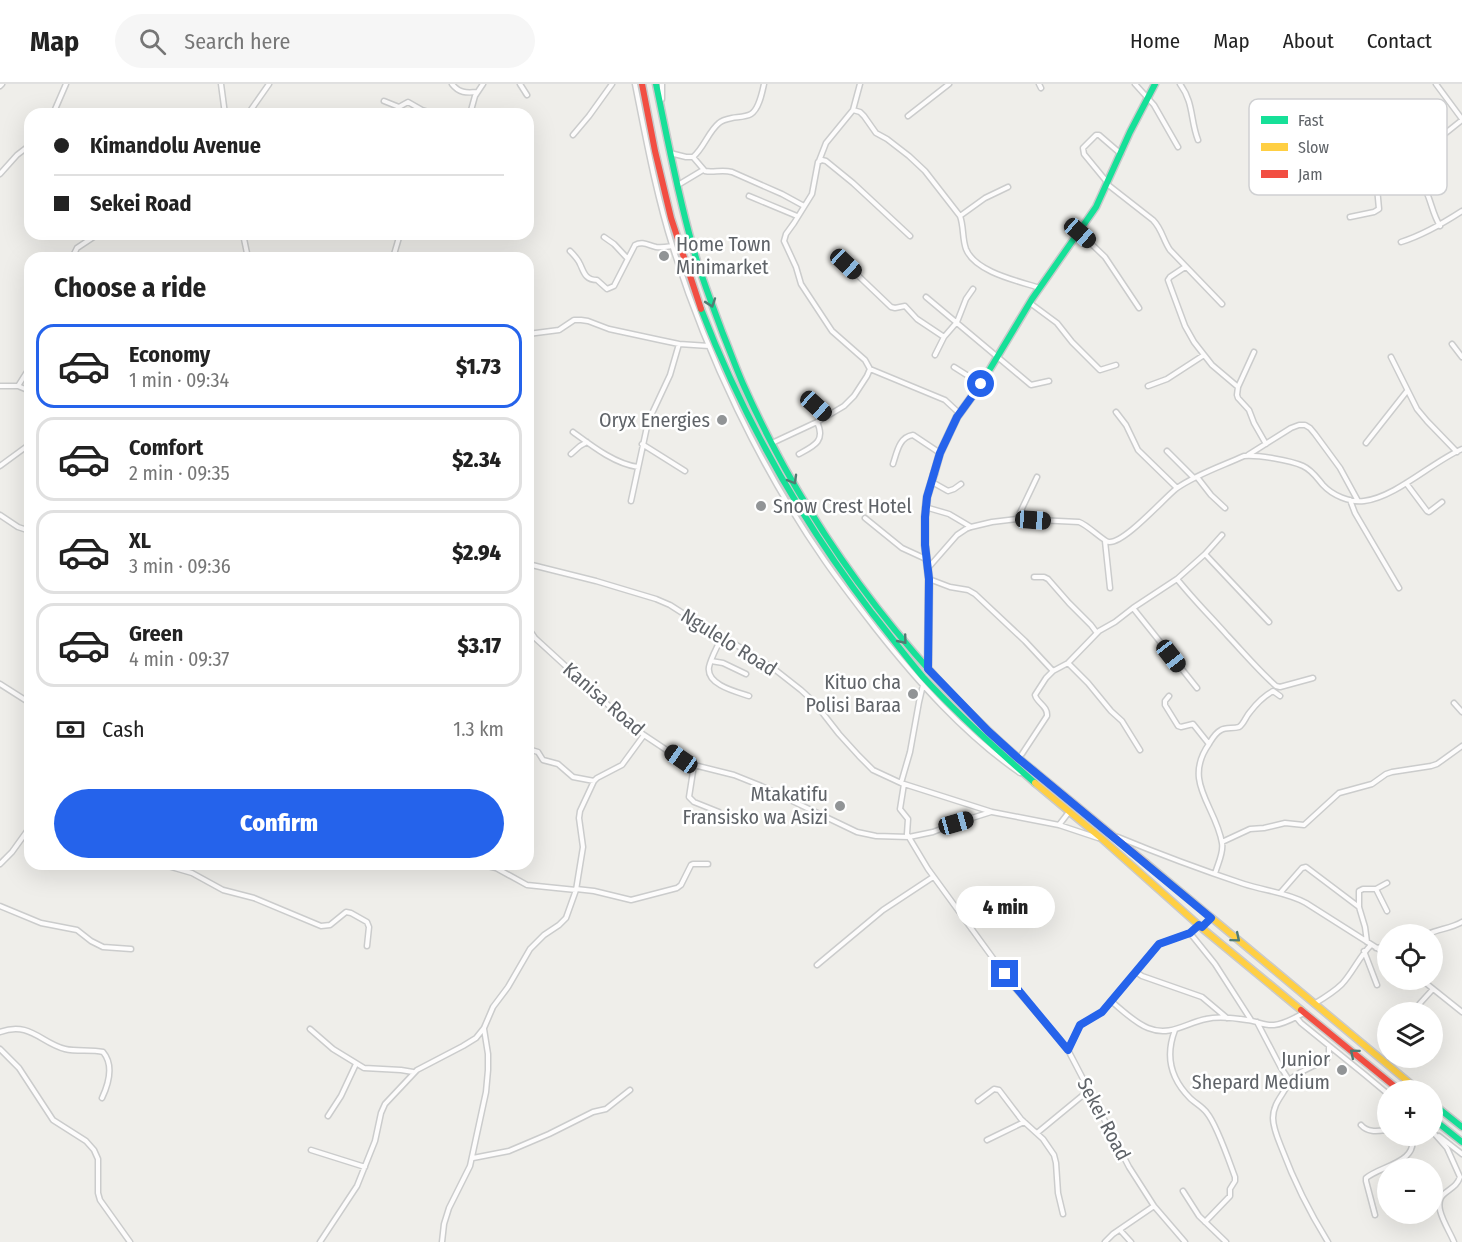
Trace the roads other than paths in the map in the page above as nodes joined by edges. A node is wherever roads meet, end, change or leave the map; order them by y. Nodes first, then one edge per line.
1 (66, 84) edge
2 (221, 84) edge
3 (269, 84) edge
4 (452, 84) edge
5 (482, 84) edge
6 (520, 84) edge
7 (612, 84) edge
8 (635, 84) edge
9 (642, 84) edge
10 (657, 84) edge
11 (662, 84) edge
12 (764, 84) edge
13 (860, 84) edge
14 (949, 84) edge
15 (1135, 84) edge
16 (1155, 84) edge
17 (1180, 84) edge
18 (1436, 84) edge
19 (478, 92) junction
20 (527, 95) dead end
21 (1148, 98) junction
22 (1447, 99) edge
23 (1447, 99) edge
24 (384, 101) dead end
25 (661, 105) junction
26 (56, 108) edge
27 (224, 108) edge
28 (252, 108) edge
29 (399, 108) edge
30 (399, 108) edge
31 (418, 108) edge
32 (472, 108) edge
33 (853, 110) junction
34 (908, 116) dead end
35 (1462, 120) edge
36 (1447, 132) edge
37 (573, 135) dead end
38 (1198, 140) dead end
39 (1178, 147) dead end
40 (24, 150) edge
41 (670, 153) junction
42 (1120, 154) junction
43 (693, 157) junction
44 (818, 162) junction
45 (703, 170) junction
46 (0, 174) edge
47 (1107, 184) junction
48 (677, 186) junction
49 (1008, 187) dead end
50 (1377, 195) edge
51 (1427, 195) edge
52 (749, 196) dead end
53 (804, 206) junction
54 (1462, 211) edge
55 (797, 216) junction
56 (960, 216) junction
57 (1350, 218) dead end
58 (1440, 226) junction
59 (1080, 233) junction
60 (909, 236) dead end
61 (604, 237) dead end
62 (89, 240) edge
63 (1401, 242) dead end
64 (672, 246) junction
65 (570, 251) dead end
66 (75, 252) edge
67 (627, 258) junction
68 (846, 264) dead end
69 (1186, 266) junction
70 (1040, 288) junction
71 (973, 289) dead end
72 (927, 297) dead end
73 (1030, 303) junction
74 (1222, 304) dead end
75 (1139, 308) dead end
76 (957, 322) junction
77 (534, 333) edge
78 (944, 337) junction
79 (679, 344) junction
80 (1452, 344) dead end
81 (709, 346) junction
82 (1254, 351) dead end
83 (935, 355) dead end
84 (1204, 355) junction
85 (999, 357) junction
86 (1391, 357) dead end
87 (1462, 357) edge
88 (1116, 365) dead end
89 (954, 366) dead end
90 (870, 369) junction
91 (24, 376) edge
92 (1049, 381) dead end
93 (981, 384) junction
94 (0, 386) edge
95 (18, 386) junction
96 (1148, 386) dead end
97 (1238, 387) junction
98 (24, 388) edge
99 (1407, 391) junction
100 (805, 396) dead end
101 (1116, 412) dead end
102 (959, 413) junction
103 (827, 416) junction
104 (817, 422) junction
105 (573, 432) dead end
106 (587, 442) junction
107 (772, 443) junction
108 (1366, 443) dead end
109 (642, 444) junction
110 (1266, 444) junction
111 (24, 448) edge
112 (1462, 449) edge
113 (1167, 451) dead end
114 (1457, 452) junction
115 (940, 453) junction
116 (571, 454) dead end
117 (799, 454) dead end
118 (1248, 456) junction
119 (892, 464) dead end
120 (0, 466) edge
121 (638, 467) junction
122 (685, 471) dead end
123 (1037, 477) dead end
124 (1195, 478) junction
125 (932, 482) junction
126 (1406, 483) junction
127 (961, 484) dead end
128 (1177, 488) junction
129 (1350, 500) junction
130 (631, 501) dead end
131 (1358, 501) junction
132 (1442, 501) dead end
133 (925, 507) junction
134 (1225, 508) dead end
135 (0, 515) edge
136 (865, 518) dead end
137 (1017, 519) junction
138 (971, 527) junction
139 (24, 529) edge
140 (1222, 535) dead end
141 (1105, 541) junction
142 (1205, 554) junction
143 (927, 559) junction
144 (534, 566) edge
145 (929, 567) junction
146 (1034, 578) dead end
147 (929, 579) junction
148 (1177, 579) junction
149 (1110, 588) dead end
150 (1399, 588) dead end
151 (1133, 608) junction
152 (1269, 622) dead end
153 (1097, 633) junction
154 (534, 636) edge
155 (722, 636) junction
156 (711, 661) junction
157 (1068, 663) junction
158 (928, 669) junction
159 (1053, 671) junction
160 (746, 674) dead end
161 (1313, 678) dead end
162 (924, 681) junction
163 (0, 684) edge
164 (1197, 688) dead end
165 (749, 696) dead end
166 (1169, 696) dead end
167 (1280, 696) dead end
168 (24, 699) edge
169 (1454, 703) dead end
170 (1462, 712) edge
171 (644, 735) junction
172 (1209, 744) junction
173 (1462, 746) edge
174 (1140, 750) dead end
175 (534, 751) edge
176 (1022, 754) dead end
177 (694, 765) junction
178 (594, 781) junction
179 (903, 784) junction
180 (719, 812) dead end
181 (992, 812) junction
182 (1070, 812) junction
183 (1059, 825) junction
184 (24, 835) edge
185 (1112, 835) junction
186 (909, 837) junction
187 (1102, 839) junction
188 (1222, 842) junction
189 (0, 864) edge
190 (708, 864) dead end
191 (182, 870) edge
192 (500, 870) edge
193 (1215, 874) junction
194 (933, 877) junction
195 (1386, 883) dead end
196 (1376, 889) junction
197 (576, 890) junction
198 (1281, 892) junction
199 (1185, 896) junction
200 (1176, 905) junction
201 (0, 906) edge
202 (1359, 908) junction
203 (1387, 911) dead end
204 (1211, 918) junction
205 (1462, 922) edge
206 (1200, 926) junction
207 (1443, 928) edge
208 (1190, 933) junction
209 (1369, 944) junction
210 (367, 946) dead end
211 (1376, 948) edge
212 (131, 949) dead end
213 (1364, 951) junction
214 (817, 965) dead end
215 (1136, 972) junction
216 (1377, 985) dead end
217 (1432, 990) edge
218 (1434, 990) edge
219 (1111, 1001) junction
220 (1421, 1002) edge
221 (1314, 1004) junction
222 (1462, 1012) edge
223 (1305, 1013) junction
224 (1296, 1017) junction
225 (1227, 1019) junction
226 (1251, 1020) junction
227 (1257, 1022) junction
228 (483, 1028) junction
229 (310, 1029) dead end
230 (1175, 1030) junction
231 (0, 1032) edge
232 (1329, 1046) junction
233 (0, 1049) edge
234 (1068, 1050) junction
235 (356, 1064) junction
236 (414, 1072) junction
237 (1289, 1080) junction
238 (1387, 1080) edge
239 (1406, 1080) edge
240 (1377, 1085) edge
241 (630, 1090) dead end
242 (1088, 1091) junction
243 (102, 1098) dead end
244 (978, 1101) dead end
245 (1443, 1112) edge
246 (328, 1116) dead end
247 (1024, 1122) junction
248 (1361, 1125) dead end
249 (1443, 1127) edge
250 (1462, 1127) edge
251 (1377, 1131) edge
252 (1037, 1133) junction
253 (1443, 1139) edge
254 (987, 1140) dead end
255 (1462, 1142) edge
256 (1443, 1143) edge
257 (1412, 1146) edge
258 (311, 1150) dead end
259 (1462, 1154) edge
260 (473, 1158) junction
261 (364, 1167) junction
262 (1183, 1191) dead end
263 (1154, 1206) junction
264 (1063, 1214) dead end
265 (1375, 1215) dead end
266 (1205, 1222) junction
267 (1120, 1230) junction
268 (130, 1242) edge
269 (320, 1242) edge
270 (442, 1242) edge
271 (1105, 1242) edge
272 (1131, 1242) edge
273 (1183, 1242) edge
274 (1226, 1242) edge
275 (1328, 1242) edge
276 (1454, 1242) edge

1 - 26 street
2 - 27 street
3 - 28 street
4 - 19 street
5 - 19 street
6 - 20 street
7 - 37 street
8 - 64 street
9 - 162 main road
10 - 25 main road
11 - 25 street
12 - 43 street
13 - 33 street
14 - 34 street
15 - 21 street
16 - 21 main road
17 - 38 street
18 - 23 street
19 - 32 street
21 - 39 street
21 - 42 main road
22 - 35 street
24 - 30 street
25 - 41 main road
29 - 31 street
33 - 44 street
33 - 56 street
35 - 36 street
40 - 46 street
41 - 43 street
41 - 48 main road
42 - 47 main road
42 - 47 street
43 - 45 street
44 - 53 street
44 - 60 street
45 - 48 street
45 - 53 street
47 - 59 main road
47 - 69 street
48 -> 107 main road
49 - 56 street
50 - 57 street
51 - 58 street
52 - 55 street
53 - 55 street
54 - 58 street
55 - 90 street
56 - 70 street
58 - 63 street
59 - 70 main road
59 - 75 street
61 - 67 street
62 - 66 street
64 - 67 street
64 - 81 street
65 - 67 street
68 - 78 street
69 - 74 street
69 - 84 street
70 - 73 main road
71 - 76 street
72 - 76 street
73 - 85 main road
73 - 88 street
76 - 78 street
76 - 85 street
77 - 79 street
78 - 83 street
79 - 81 street
79 - 109 street
80 - 87 street
81 - 162 street
82 - 97 street
84 - 96 street
84 - 97 street
85 - 92 street
85 - 93 main road
86 - 99 street
89 - 93 street
90 - 102 street
90 - 103 street
91 - 95 street
93 - 102 main road
94 - 95 street
95 - 98 street
97 - 110 street
99 - 108 street
99 - 114 street
100 - 103 street
101 - 128 street
102 - 115 main road
103 - 104 street
104 - 107 street
104 - 117 street
105 - 106 street
106 - 116 street
106 - 121 street
107 -> 158 main road
109 - 121 street
109 - 122 street
110 - 118 street
110 - 131 street
111 - 120 street
112 - 114 street
113 - 124 street
114 - 126 street
115 - 119 street
115 - 125 main road
118 - 124 street
118 - 129 street
121 - 130 street
123 - 137 street
124 - 128 street
124 - 134 street
125 - 127 street
125 - 133 main road
126 - 131 street
126 - 132 street
128 - 141 street
129 - 131 street
129 - 150 street
133 - 138 street
133 - 143 main road
135 - 139 street
136 - 143 street
137 - 138 street
137 - 141 street
138 - 145 street
140 - 142 street
141 - 149 street
142 - 148 street
142 - 152 street
143 - 145 main road
144 - 155 street, Ngulelo Road
145 - 147 main road
146 - 153 street
147 - 158 main road
147 - 159 street
148 - 151 street
148 - 161 street
151 - 153 street
151 - 164 street
153 - 157 street
154 - 171 street, Kanisa Road
155 - 156 street
155 - 179 street, Ngulelo Road
156 - 160 street
156 - 165 street
157 - 159 street
157 - 174 street
158 - 185 main road
159 - 176 street
162 - 179 street, Sekei Road
162 - 182 main road
163 - 168 street
166 - 172 street
167 - 172 street
169 - 170 street
171 - 177 street, Kanisa Road
171 - 178 street
172 - 188 street
173 - 188 street
175 - 178 street
177 - 180 street
177 - 186 street, Kanisa Road
178 - 197 street
179 - 181 street, Ngulelo Road
179 - 186 street, Sekei Road
181 - 183 street, Ngulelo Road
181 - 186 street, Kanisa Road
182 - 183 street
182 - 187 main road
183 - 187 street, Ngulelo Road
184 - 189 street
185 - 193 street
185 - 199 main road
186 - 194 street, Sekei Road
187 - 200 main road
188 - 193 street
190 - 197 street
191 - 210 street
192 - 197 street
193 - 198 street
194 - 214 street
194 - 234 street, Sekei Road
195 - 196 street
196 - 202 street
196 - 203 street
197 - 228 street
198 - 202 street
198 - 209 street
199 - 200 main road
199 - 204 main road
200 - 206 main road
201 - 212 street
202 - 209 street
204 - 206 main road
204 -> 221 main road
205 - 207 street
206 - 208 street
206 - 223 main road
208 - 215 street
208 - 226 street
209 - 211 street
209 - 213 street
213 - 216 street
213 - 221 street
215 - 219 street
215 - 225 street
217 - 220 street
218 - 222 street
219 - 230 street
219 - 234 street
221 - 239 main road
223 - 224 street
238 -> 223 main road
224 - 227 street
224 - 232 street
225 - 226 street
225 - 230 street
226 - 227 street
227 - 237 street
228 - 236 street
228 - 260 street
229 - 235 street
230 - 266 street
231 - 243 street
232 - 237 street
232 - 240 street
233 - 268 street
234 - 242 street, Sekei Road
235 - 236 street
235 - 246 street
236 - 261 street
237 - 275 street
241 - 260 street
242 - 252 street
242 - 263 street, Sekei Road
244 - 247 street
245 - 250 main road
247 - 252 street
247 - 254 street
248 - 251 street
249 - 255 main road
252 - 264 street
253 - 259 street
256 - 276 street
257 - 265 street
258 - 261 street
260 - 270 street
261 - 269 street
262 - 266 street
263 - 267 street
263 - 273 street, Sekei Road
266 - 274 street
267 - 271 street
267 - 272 street

